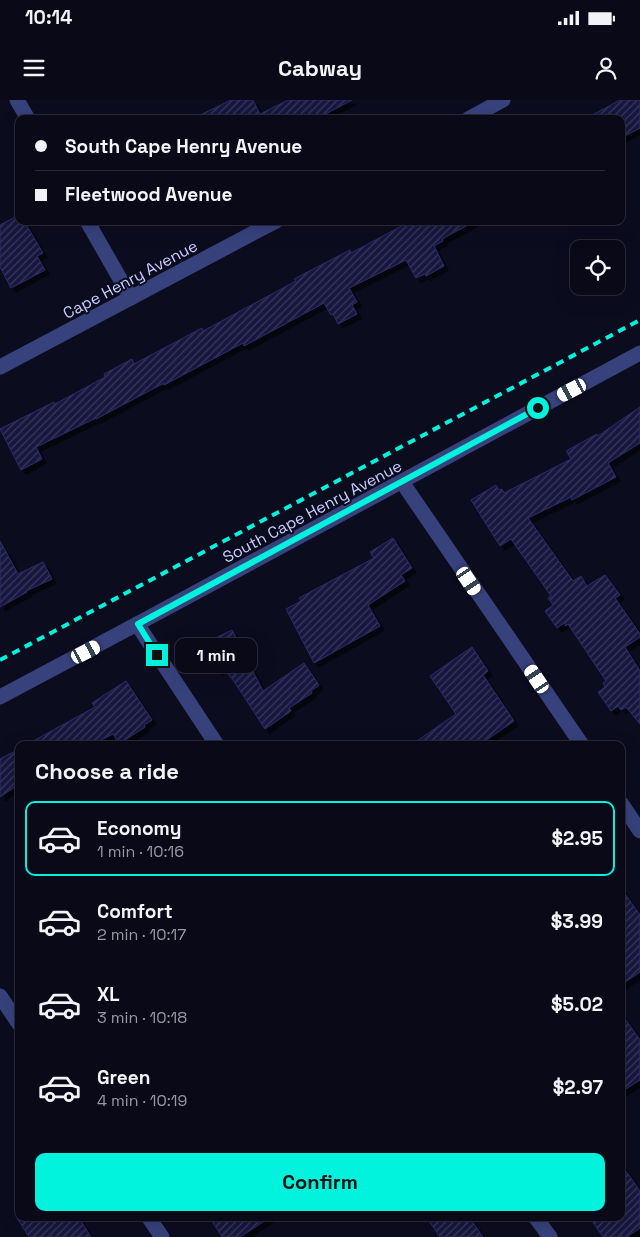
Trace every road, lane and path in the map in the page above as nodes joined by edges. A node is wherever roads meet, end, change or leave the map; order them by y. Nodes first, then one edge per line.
1 (17, 100) edge
2 (503, 100) edge
3 (26, 115) edge
4 (475, 115) edge
5 (89, 225) edge
6 (268, 225) edge
7 (131, 298) junction
8 (640, 353) edge
9 (0, 368) edge
10 (402, 482) junction
11 (138, 624) junction
12 (0, 696) edge
13 (214, 741) edge
14 (579, 741) edge
15 (625, 809) edge
16 (640, 831) edge
17 (0, 996) edge
18 (15, 1018) edge
19 (151, 1221) edge
20 (538, 1221) edge
21 (162, 1237) edge
22 (550, 1237) edge

1 - 3 street
2 - 4 street
5 - 7 street
6 - 7 street, Cape Henry Avenue
7 - 9 street, Cape Henry Avenue
8 - 10 street, South Cape Henry Avenue
10 - 11 street, South Cape Henry Avenue
10 - 14 street
11 - 12 street, South Cape Henry Avenue
11 - 13 street
15 - 16 street
17 - 18 street
19 - 21 street
20 - 22 street

